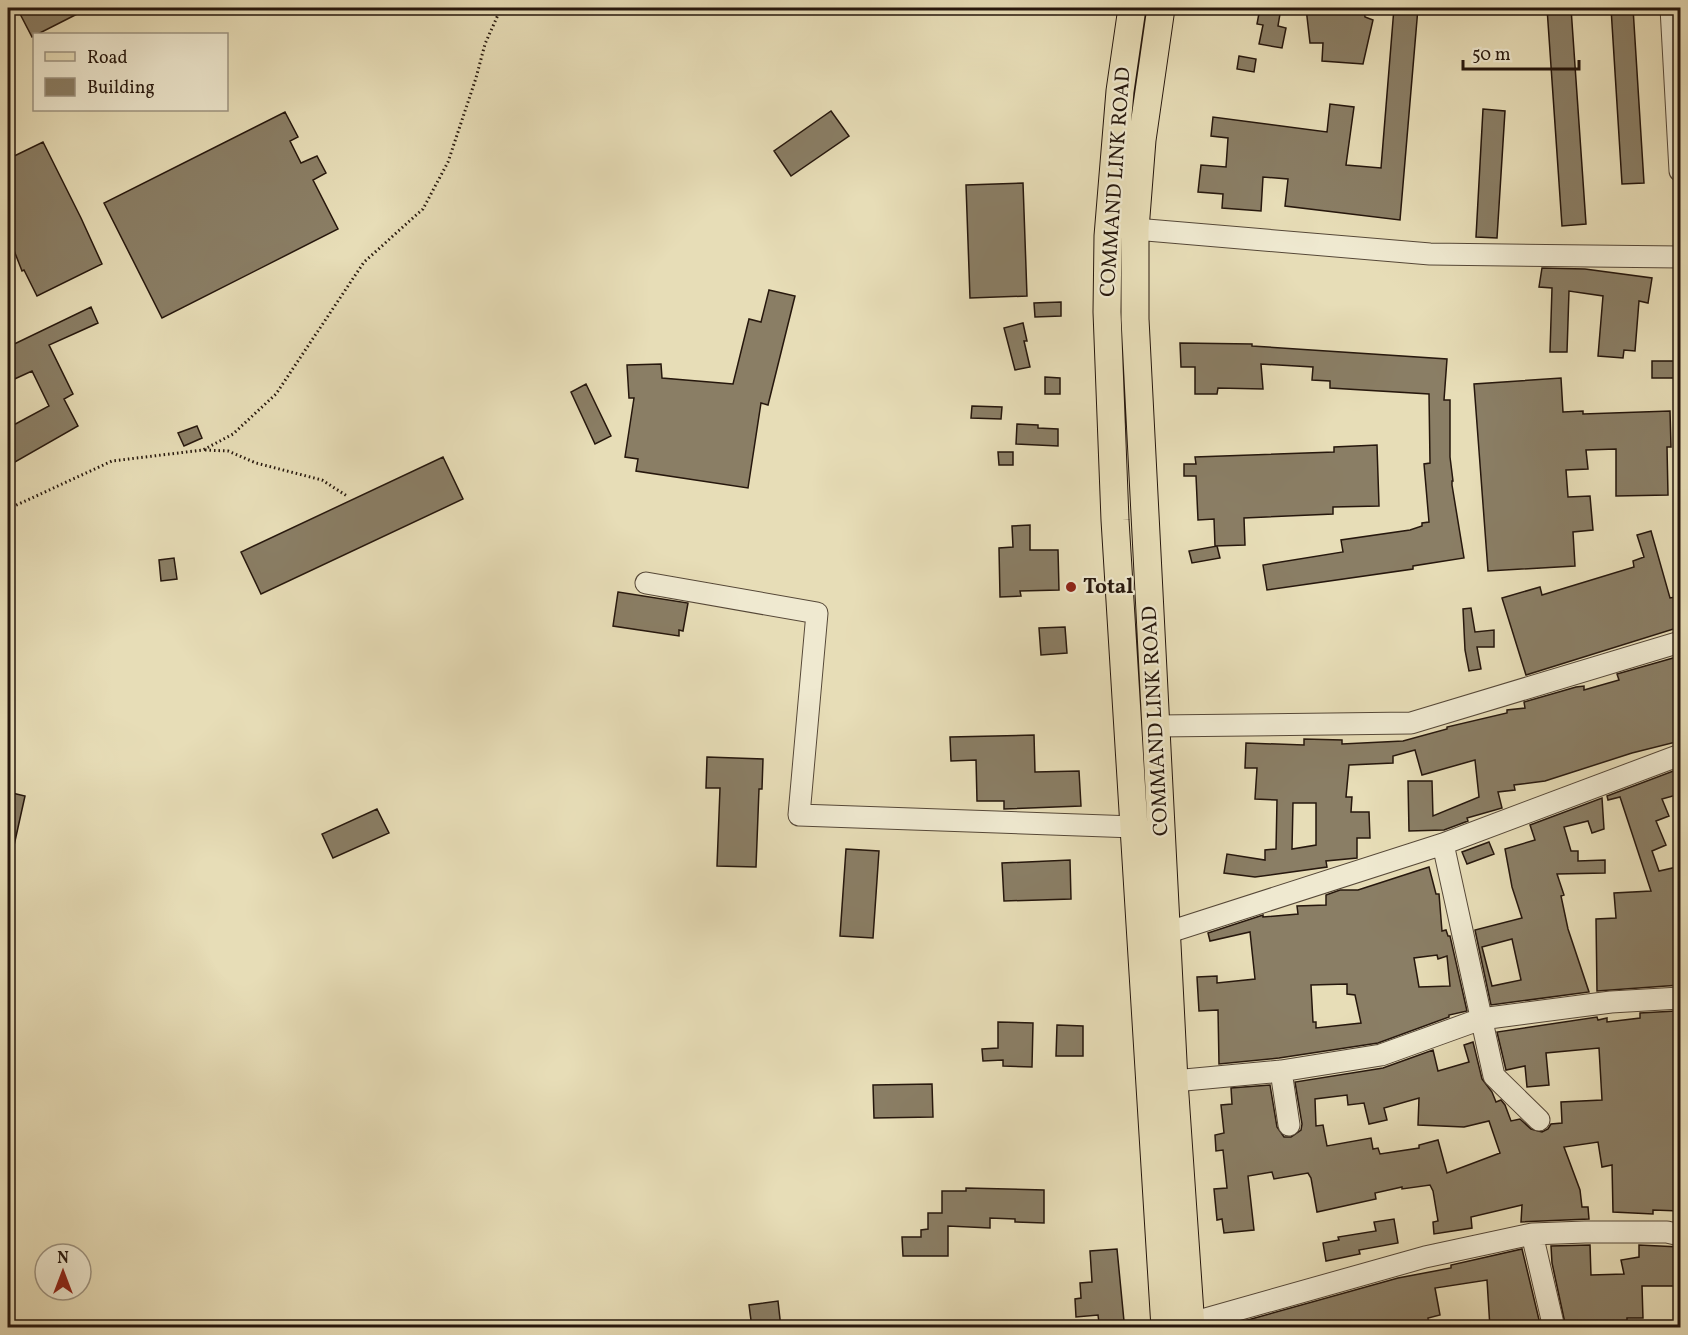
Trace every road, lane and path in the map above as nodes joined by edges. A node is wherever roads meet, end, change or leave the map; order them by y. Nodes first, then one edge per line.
1 (501, 8) edge
2 (1132, 8) edge
3 (1161, 8) edge
4 (1671, 8) edge
5 (1680, 171) edge
6 (1135, 229) junction
7 (1680, 257) edge
8 (203, 450) junction
9 (347, 496) dead end
10 (8, 509) edge
11 (646, 583) dead end
12 (1680, 642) edge
13 (1157, 726) junction
14 (1680, 755) edge
15 (1134, 826) junction
16 (1443, 844) junction
17 (1166, 933) junction
18 (1680, 998) edge
19 (1481, 1019) junction
20 (1281, 1071) junction
21 (1174, 1081) junction
22 (1539, 1120) dead end
23 (1289, 1125) dead end
24 (1533, 1234) junction
25 (1680, 1234) edge
26 (1182, 1326) edge
27 (1554, 1328) edge

1 - 8 path
2 - 15 main road, COMMAND LINK ROAD
3 - 6 main road, COMMAND LINK ROAD
4 - 5 street
6 - 7 street
6 - 13 main road, COMMAND LINK ROAD
8 - 9 path
8 - 10 path
11 - 15 street
12 - 13 street
13 - 17 main road, COMMAND LINK ROAD
14 - 16 street
15 - 26 main road, COMMAND LINK ROAD
16 - 17 street
16 - 19 street
17 - 21 main road, COMMAND LINK ROAD
18 - 19 street
19 - 20 street
19 - 22 street
20 - 21 street
20 - 23 street
21 - 26 main road, COMMAND LINK ROAD
24 - 25 street
24 - 26 street
24 - 27 street

